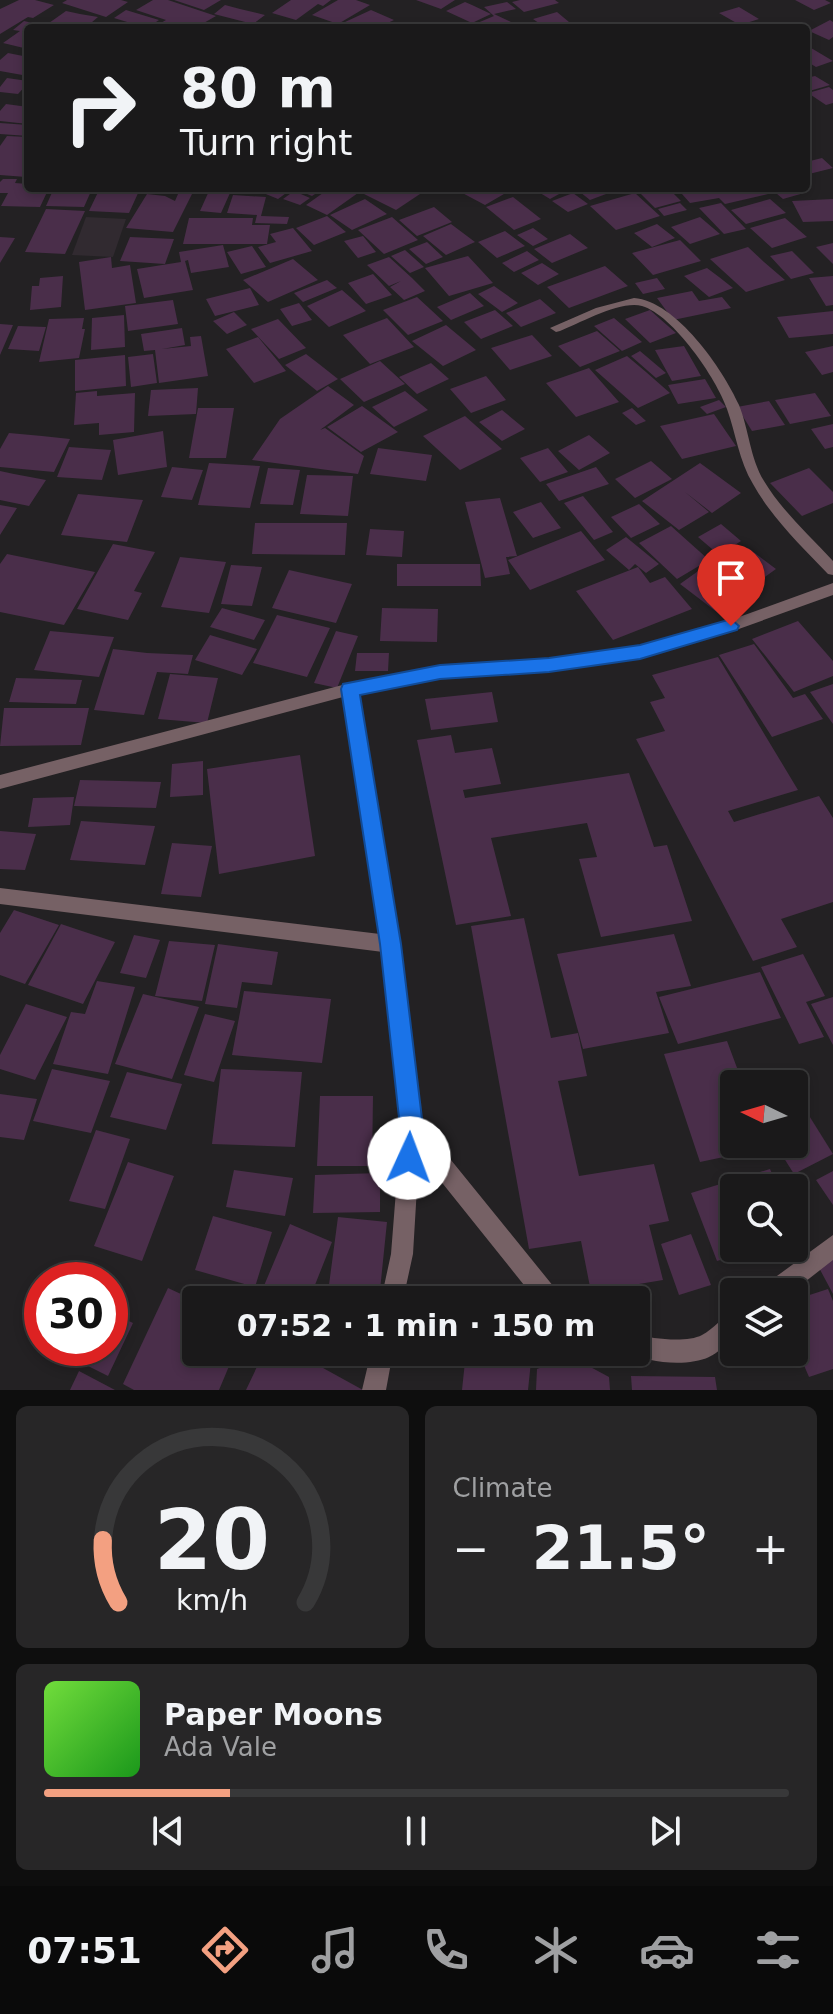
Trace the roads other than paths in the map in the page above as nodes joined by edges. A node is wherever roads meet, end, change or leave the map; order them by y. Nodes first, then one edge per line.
1 (556, 328) dead end
2 (833, 570) edge
3 (833, 589) edge
4 (350, 689) junction
5 (0, 782) edge
6 (0, 896) edge
7 (391, 944) junction
8 (411, 1127) junction
9 (833, 1246) edge
10 (792, 1278) edge
11 (395, 1286) edge
12 (539, 1286) edge
13 (720, 1335) edge
14 (650, 1350) edge
15 (379, 1366) edge
16 (374, 1390) edge

1 - 2 street
3 - 4 street
4 - 5 street
4 - 7 street
6 - 7 street
7 - 8 street
8 - 11 street
8 - 12 street
9 - 10 street
13 - 14 street
15 - 16 street

